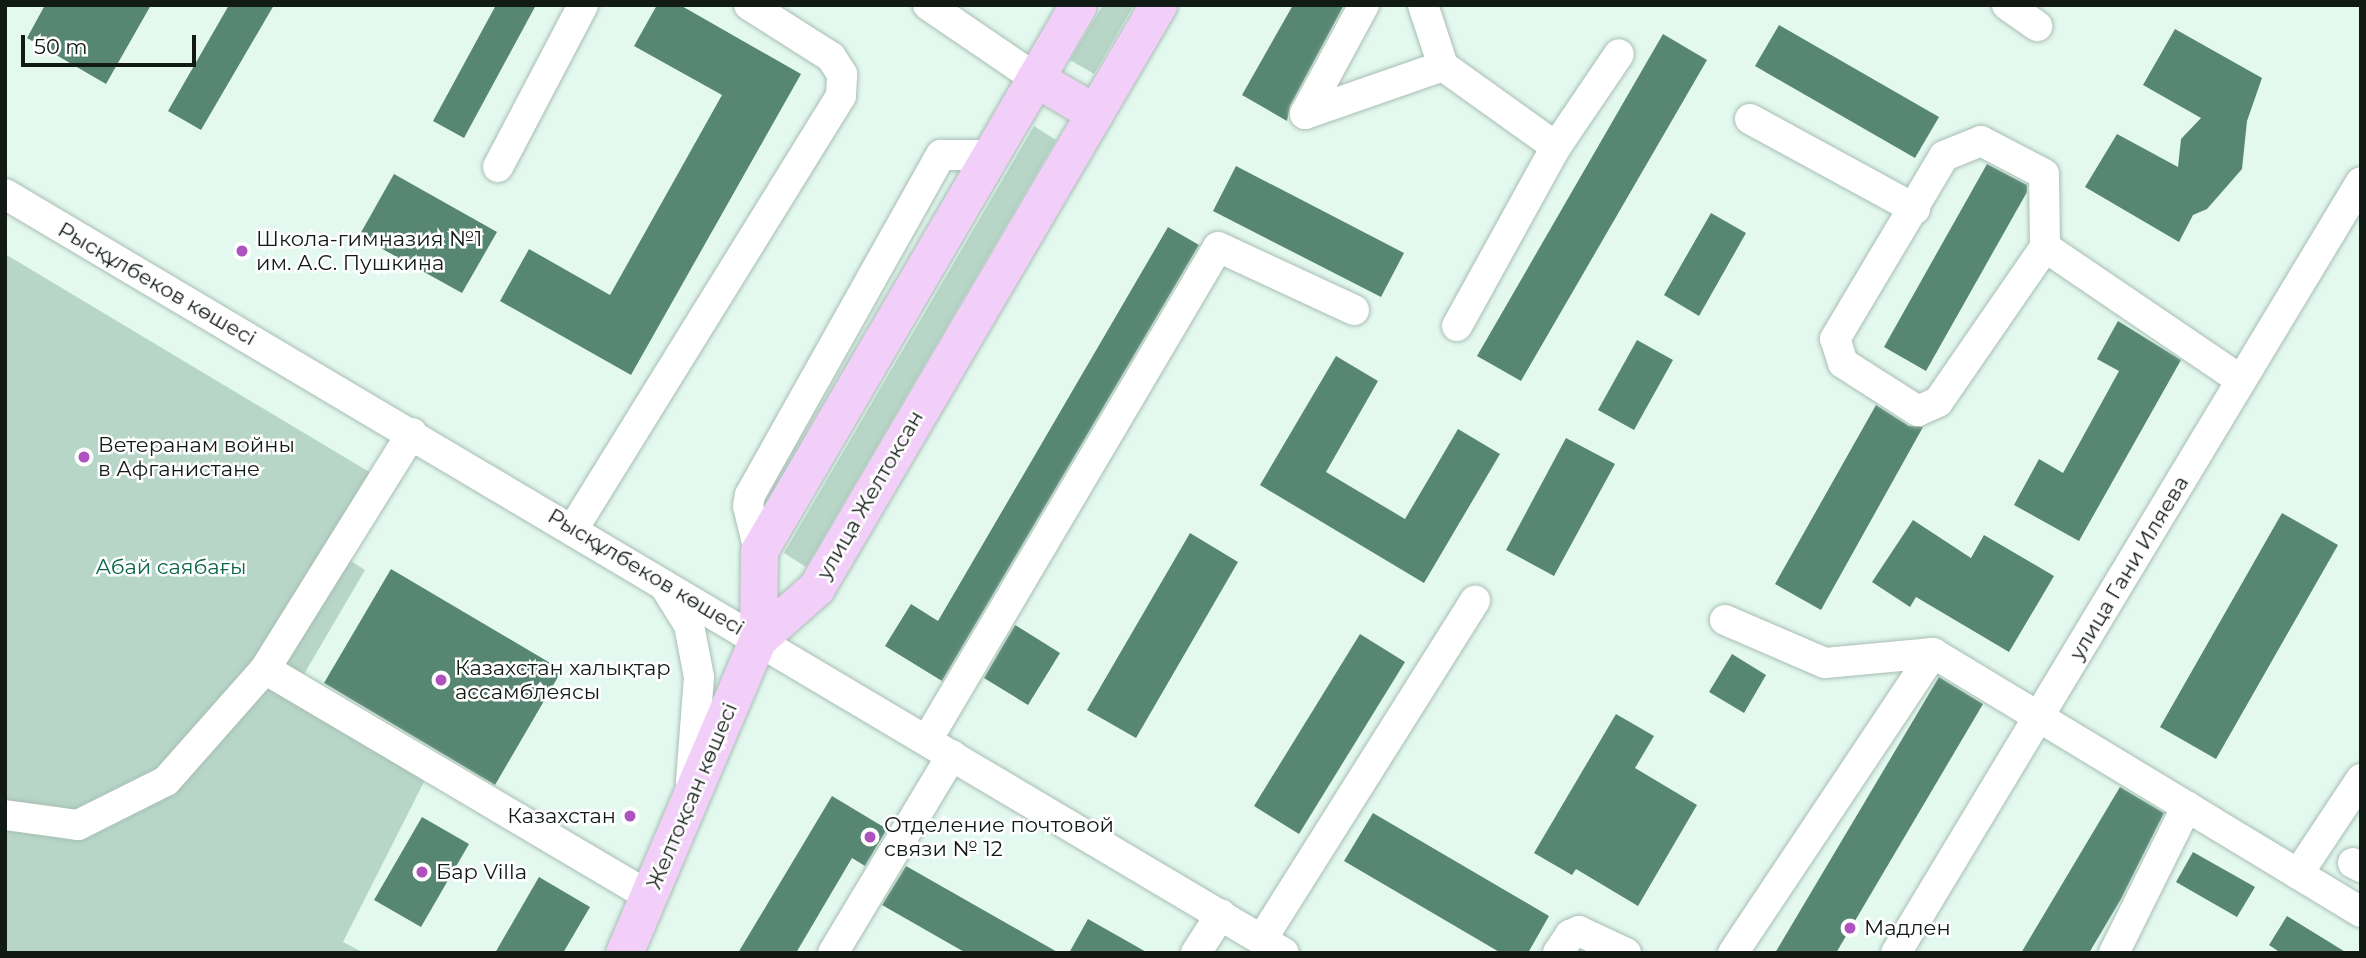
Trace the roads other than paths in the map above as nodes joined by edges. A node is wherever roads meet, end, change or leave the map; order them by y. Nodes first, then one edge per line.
1 (583, 5) edge
2 (749, 5) edge
3 (928, 5) edge
4 (1078, 5) edge
5 (1158, 5) edge
6 (1364, 5) edge
7 (1423, 5) edge
8 (2007, 5) edge
9 (2037, 26) dead end
10 (1619, 54) dead end
11 (1443, 66) junction
12 (1035, 78) junction
13 (1095, 113) junction
14 (1750, 119) dead end
15 (1556, 147) junction
16 (498, 167) dead end
17 (2361, 182) edge
18 (5, 194) edge
19 (1915, 209) junction
20 (2045, 247) junction
21 (1354, 310) dead end
22 (1457, 326) dead end
23 (2241, 380) junction
24 (412, 433) junction
25 (573, 529) junction
26 (662, 582) junction
27 (1475, 601) dead end
28 (1726, 620) dead end
29 (758, 639) junction
30 (1933, 653) junction
31 (265, 669) junction
32 (2040, 717) junction
33 (940, 747) junction
34 (2361, 779) edge
35 (691, 798) junction
36 (2187, 806) junction
37 (5, 815) edge
38 (2298, 874) junction
39 (649, 896) junction
40 (2361, 912) edge
41 (1221, 914) junction
42 (1273, 946) edge
43 (624, 953) edge
44 (833, 953) edge
45 (1196, 953) edge
46 (1558, 953) edge
47 (1626, 953) edge
48 (1732, 953) edge
49 (1896, 953) edge
50 (2113, 953) edge

1 - 16 street
2 - 25 street
3 - 12 street
4 - 12 main road
5 - 13 main road, улица Желтоксан
6 - 11 street
7 - 11 street
8 - 9 street
10 - 15 street
11 - 15 street
12 - 13 main road
12 - 29 main road
13 - 29 main road, улица Желтоксан
14 - 19 street
15 - 22 street
17 - 23 street, улица Гани Иляева
18 - 24 street, Рысқұлбеков көшесі
19 - 20 street
19 - 20 street
20 - 23 street
21 - 33 street
23 - 32 street, улица Гани Иляева
24 - 25 street, Рысқұлбеков көшесі
24 - 31 street
25 - 26 street, Рысқұлбеков көшесі
26 - 29 street, Рысқұлбеков көшесі
26 - 35 street
27 - 42 street
28 - 30 street
29 - 33 street, Рысқұлбеков көшесі
29 - 35 main road, Желтоқсан көшесі
30 - 32 street
30 - 48 street
31 - 37 street
31 - 39 street
32 - 36 street
32 - 49 street, улица Гани Иляева
33 - 41 street, Рысқұлбеков көшесі
33 - 44 street
34 - 38 street
35 - 39 main road, Желтоқсан көшесі
36 - 38 street
36 - 50 street
38 - 40 street
39 - 43 main road, Желтоқсан көшесі
41 - 42 street, Рысқұлбеков көшесі
41 - 45 street
46 - 47 street

